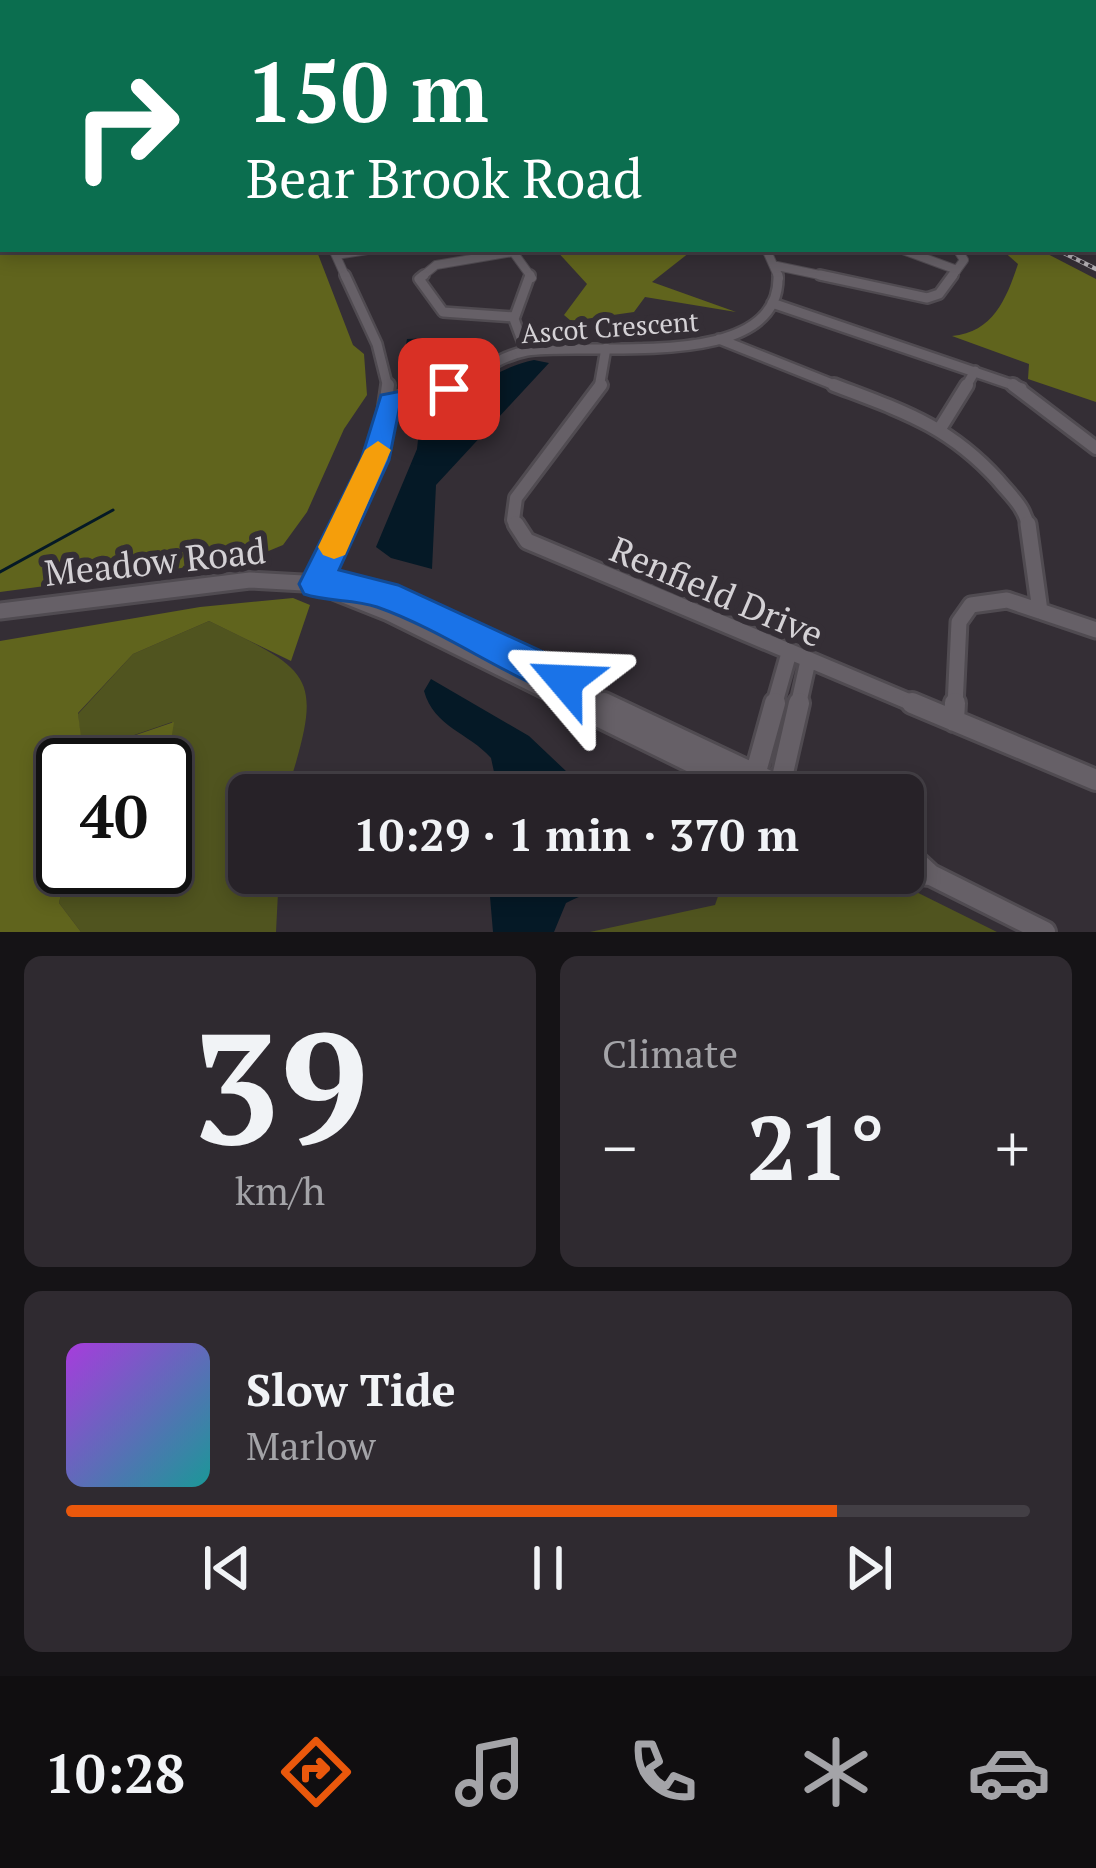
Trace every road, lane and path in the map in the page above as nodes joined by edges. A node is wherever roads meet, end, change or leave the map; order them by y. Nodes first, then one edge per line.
1 (335, 252) edge
2 (502, 252) edge
3 (513, 252) edge
4 (768, 252) edge
5 (908, 252) edge
6 (959, 252) edge
7 (777, 266) junction
8 (957, 270) junction
9 (772, 303) junction
10 (514, 317) junction
11 (719, 339) junction
12 (606, 348) junction
13 (526, 351) junction
14 (975, 371) junction
15 (389, 400) junction
16 (941, 427) junction
17 (1096, 448) edge
18 (316, 584) junction
19 (1040, 610) junction
20 (0, 611) edge
21 (1096, 630) edge
22 (789, 653) junction
23 (808, 661) junction
24 (954, 722) junction
25 (732, 774) edge
26 (758, 774) edge
27 (783, 774) edge
28 (1096, 780) edge
29 (924, 868) edge
30 (924, 874) edge
31 (932, 875) junction
32 (1045, 932) edge

1 - 15 street
2 - 10 street
3 - 10 street
4 - 7 street
5 - 8 street
6 - 8 street
7 - 8 street
7 - 9 street
9 - 11 street, Ascot Crescent
9 - 14 street
10 - 13 street
11 - 12 street, Ascot Crescent
11 - 16 street
12 - 13 street, Ascot Crescent
12 - 22 street, Renfield Drive
13 - 15 street, Ascot Crescent
14 - 16 street
14 - 17 street
15 - 18 street
16 - 19 street
18 - 20 street, Meadow Road
18 - 25 street, Meadow Road
19 - 21 street
19 - 24 street
22 - 23 street, Renfield Drive
22 - 26 street
23 - 24 street, Renfield Drive
23 - 27 street
24 - 28 street, Renfield Drive
29 - 31 street
30 - 31 street
31 - 32 street

